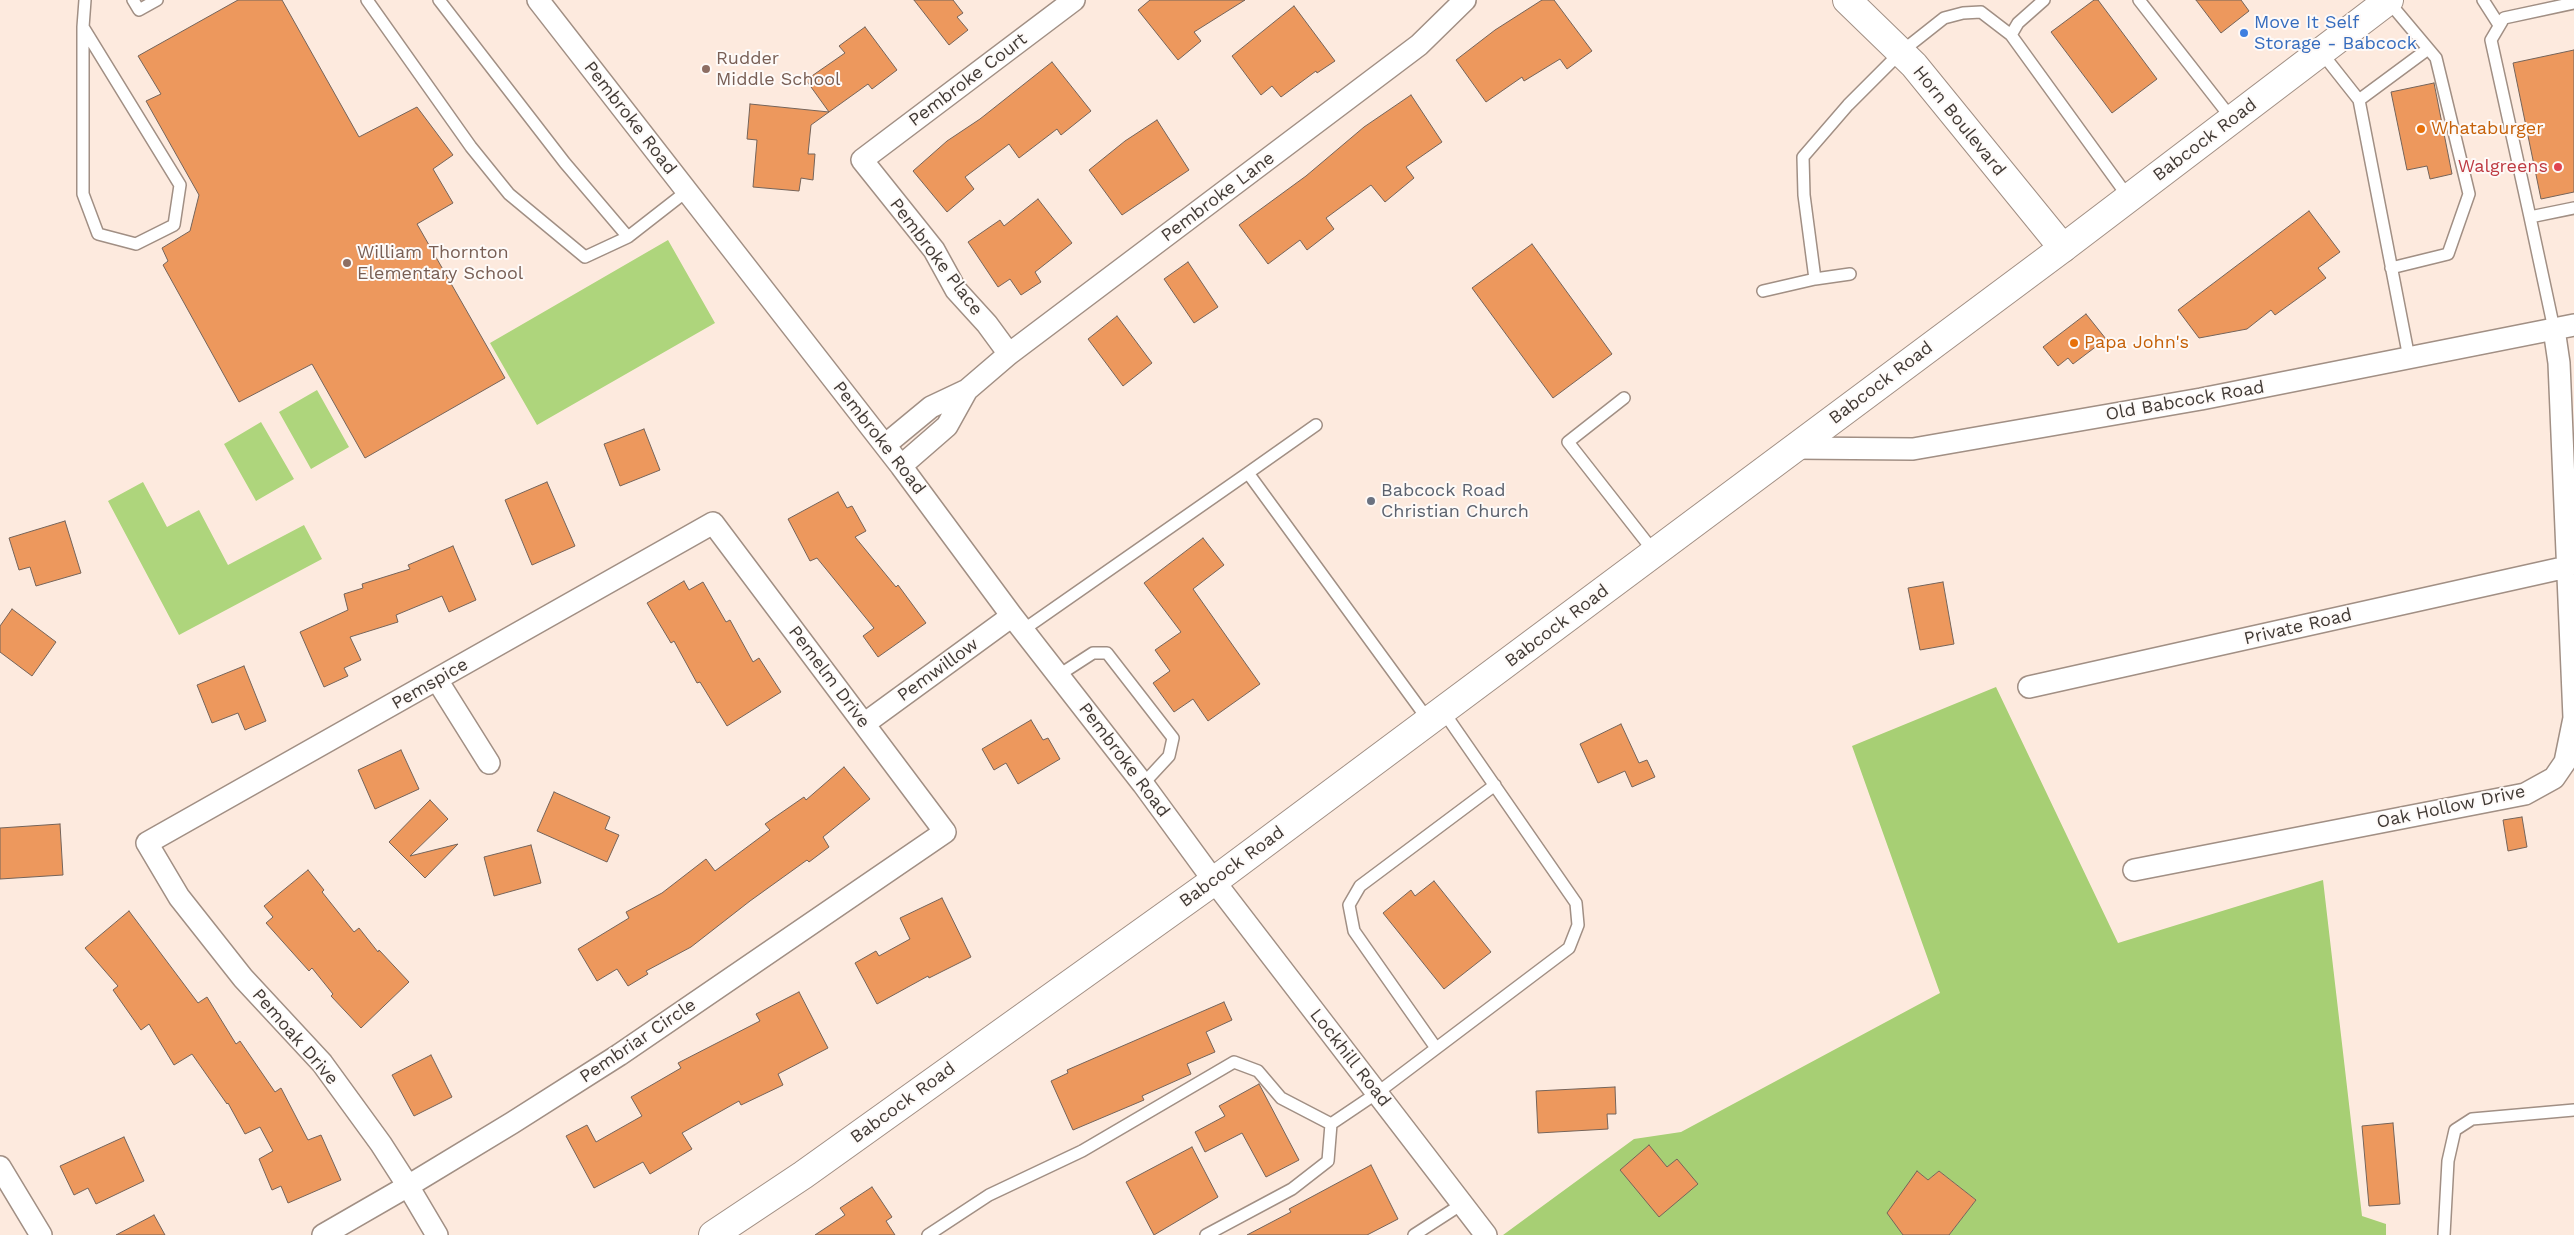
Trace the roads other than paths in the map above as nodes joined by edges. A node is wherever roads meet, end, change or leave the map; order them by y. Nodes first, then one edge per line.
1 (85, 0) edge
2 (133, 0) edge
3 (157, 0) edge
4 (367, 0) edge
5 (439, 0) edge
6 (538, 0) edge
7 (1074, 0) edge
8 (1465, 0) edge
9 (1847, 0) edge
10 (2044, 0) edge
11 (2139, 0) edge
12 (2483, 0) edge
13 (2574, 3) edge
14 (2378, 6) edge
15 (2499, 25) junction
16 (83, 28) junction
17 (2012, 35) junction
18 (2428, 49) junction
19 (1900, 52) junction
20 (2321, 52) junction
21 (2359, 100) junction
22 (2232, 119) junction
23 (862, 160) joint
24 (687, 191) junction
25 (2129, 198) junction
26 (2574, 208) edge
27 (2530, 217) junction
28 (628, 237) junction
29 (2063, 248) junction
30 (2391, 268) junction
31 (1850, 274) dead end
32 (1815, 279) junction
33 (1763, 291) dead end
34 (2564, 327) edge
35 (1009, 354) junction
36 (2409, 358) junction
37 (967, 390) junction
38 (1624, 398) dead end
39 (1316, 425) dead end
40 (885, 446) junction
41 (1794, 448) junction
42 (901, 466) junction
43 (1248, 473) junction
44 (713, 523) joint
45 (1655, 553) junction
46 (2567, 567) junction
47 (1017, 623) junction
48 (1059, 675) junction
49 (437, 680) junction
50 (2029, 687) dead end
51 (1436, 716) junction
52 (864, 724) junction
53 (489, 762) dead end
54 (1143, 784) junction
55 (1494, 785) junction
56 (945, 832) joint
57 (147, 844) joint
58 (2134, 870) dead end
59 (1214, 881) junction
60 (1436, 1048) junction
61 (1377, 1093) junction
62 (2574, 1110) edge
63 (1331, 1124) junction
64 (0, 1167) edge
65 (408, 1186) junction
66 (1462, 1204) junction
67 (40, 1235) edge
68 (323, 1235) edge
69 (437, 1235) edge
70 (714, 1235) edge
71 (928, 1235) edge
72 (1206, 1235) edge
73 (1414, 1235) edge
74 (1486, 1235) edge
75 (2444, 1235) edge

1 - 16 lane
2 - 3 lane
4 - 28 lane
5 - 28 lane
6 - 24 street, Pembroke Road
7 - 23 street, Pembroke Court
8 - 35 street, Pembroke Lane
9 - 19 main road, Horn Boulevard
10 - 17 lane
11 - 22 lane
12 - 15 lane
13 - 15 lane
14 - 18 lane
14 - 20 main road, Babcock Road
15 - 27 lane
16 - 16 lane
17 - 19 lane
17 - 25 lane
18 - 21 lane
18 - 30 lane
19 - 29 main road, Horn Boulevard
19 - 32 lane
20 - 21 lane
20 - 22 main road, Babcock Road
21 - 30 lane
22 - 25 main road, Babcock Road
23 - 35 street, Pembroke Place
24 - 28 lane
24 - 40 street, Pembroke Road
25 - 29 main road, Babcock Road
26 - 27 lane
27 - 34 lane
29 - 41 main road, Babcock Road
30 - 36 lane
31 - 32 lane
32 - 33 lane
34 - 36 street, Old Babcock Road
34 - 46 street, Oak Hollow Drive
35 - 37 street, Pembroke Lane
36 - 41 street, Old Babcock Road
37 - 40 street, Pembroke Lane
37 - 42 street, Pembroke Lane
38 - 45 lane
39 - 43 lane
40 - 42 street, Pembroke Road
41 - 45 main road, Babcock Road
42 - 47 street, Pembroke Road
43 - 47 lane
43 - 51 lane
44 - 49 street, Pemspice
44 - 52 street, Pemelm Drive
45 - 51 main road, Babcock Road
46 - 50 street, Private Road
46 - 58 street, Oak Hollow Drive
47 - 48 street, Pembroke Road
47 - 52 street, Pemwillow
48 - 54 street, Pembroke Road
48 - 54 lane
49 - 53 street
49 - 57 street, Pemspice
51 - 55 lane
51 - 59 main road, Babcock Road
52 - 56 street, Pemelm Drive
54 - 59 street, Pembroke Road
55 - 60 lane
55 - 60 lane
56 - 65 street, Pembriar Circle
57 - 65 street, Pemoak Drive
59 - 61 street, Lockhill Road
59 - 70 main road, Babcock Road
60 - 61 lane
61 - 63 lane
61 - 66 street, Lockhill Road
62 - 75 lane
63 - 71 lane
63 - 72 lane
64 - 67 street
65 - 68 street, Pembriar Circle
65 - 69 street, Pemoak Drive
66 - 73 lane
66 - 74 street, Lockhill Road

